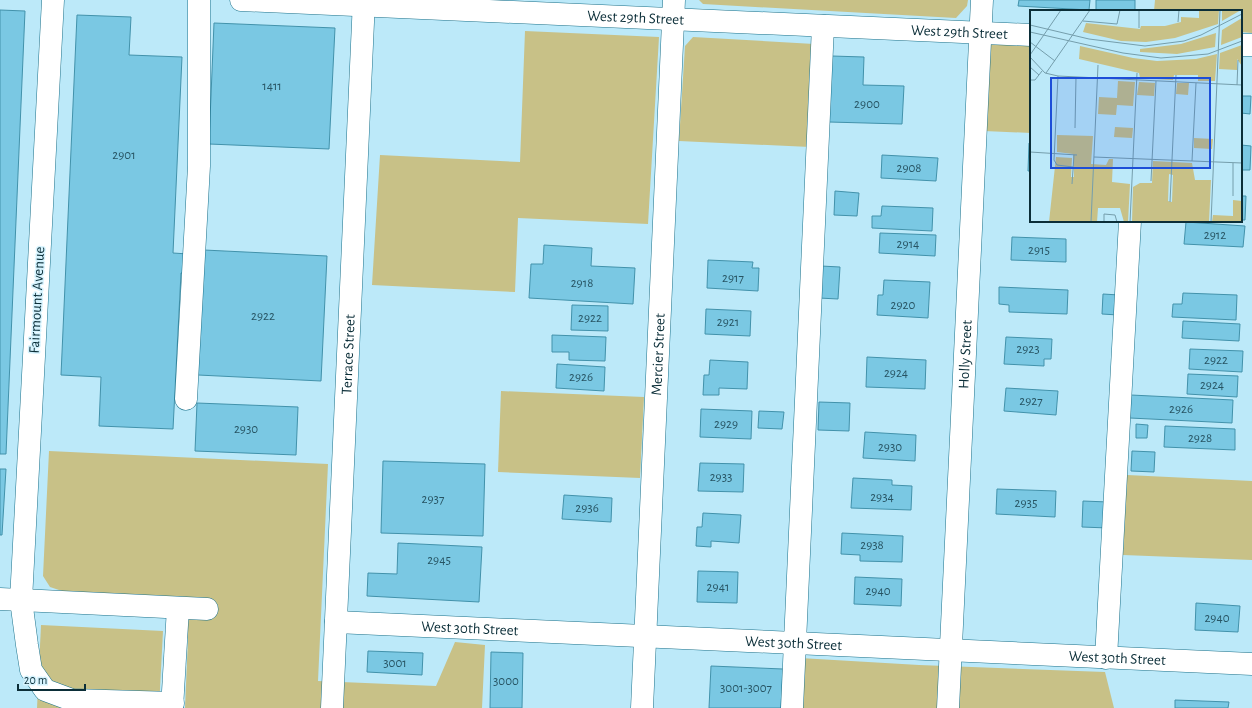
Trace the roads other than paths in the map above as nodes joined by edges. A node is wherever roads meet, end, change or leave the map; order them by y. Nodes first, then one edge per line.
1 (53, 0) edge
2 (199, 0) edge
3 (240, 0) edge
4 (982, 0) edge
5 (364, 3) edge
6 (673, 9) edge
7 (823, 26) junction
8 (981, 33) junction
9 (1030, 35) edge
10 (1130, 222) edge
11 (186, 399) dead end
12 (10, 599) edge
13 (178, 608) junction
14 (207, 609) dead end
15 (336, 622) junction
16 (645, 636) junction
17 (794, 644) junction
18 (951, 651) junction
19 (1106, 658) junction
20 (1252, 664) edge
21 (172, 706) edge
22 (332, 708) edge
23 (642, 708) edge
24 (792, 708) edge
25 (948, 708) edge

1 - 12 street, Fairmount Avenue
2 - 11 street
3 - 5 street, West 29th Street
4 - 8 street, Holly Street
5 - 6 street, West 29th Street
5 - 15 street, Terrace Street
6 - 7 street, West 29th Street
6 - 16 street, Mercier Street
7 - 8 street, West 29th Street
7 - 17 street
8 - 9 street, West 29th Street
8 - 18 street, Holly Street
10 - 19 street
12 - 13 street
12 - 21 street, Fairmount Avenue
13 - 14 street
13 - 21 street
15 - 16 street, West 30th Street
15 - 22 street, Terrace Street
16 - 17 street, West 30th Street
16 - 23 street, Mercier Street
17 - 18 street, West 30th Street
17 - 24 street
18 - 19 street, West 30th Street
18 - 25 street, Holly Street
19 - 20 street, West 30th Street

